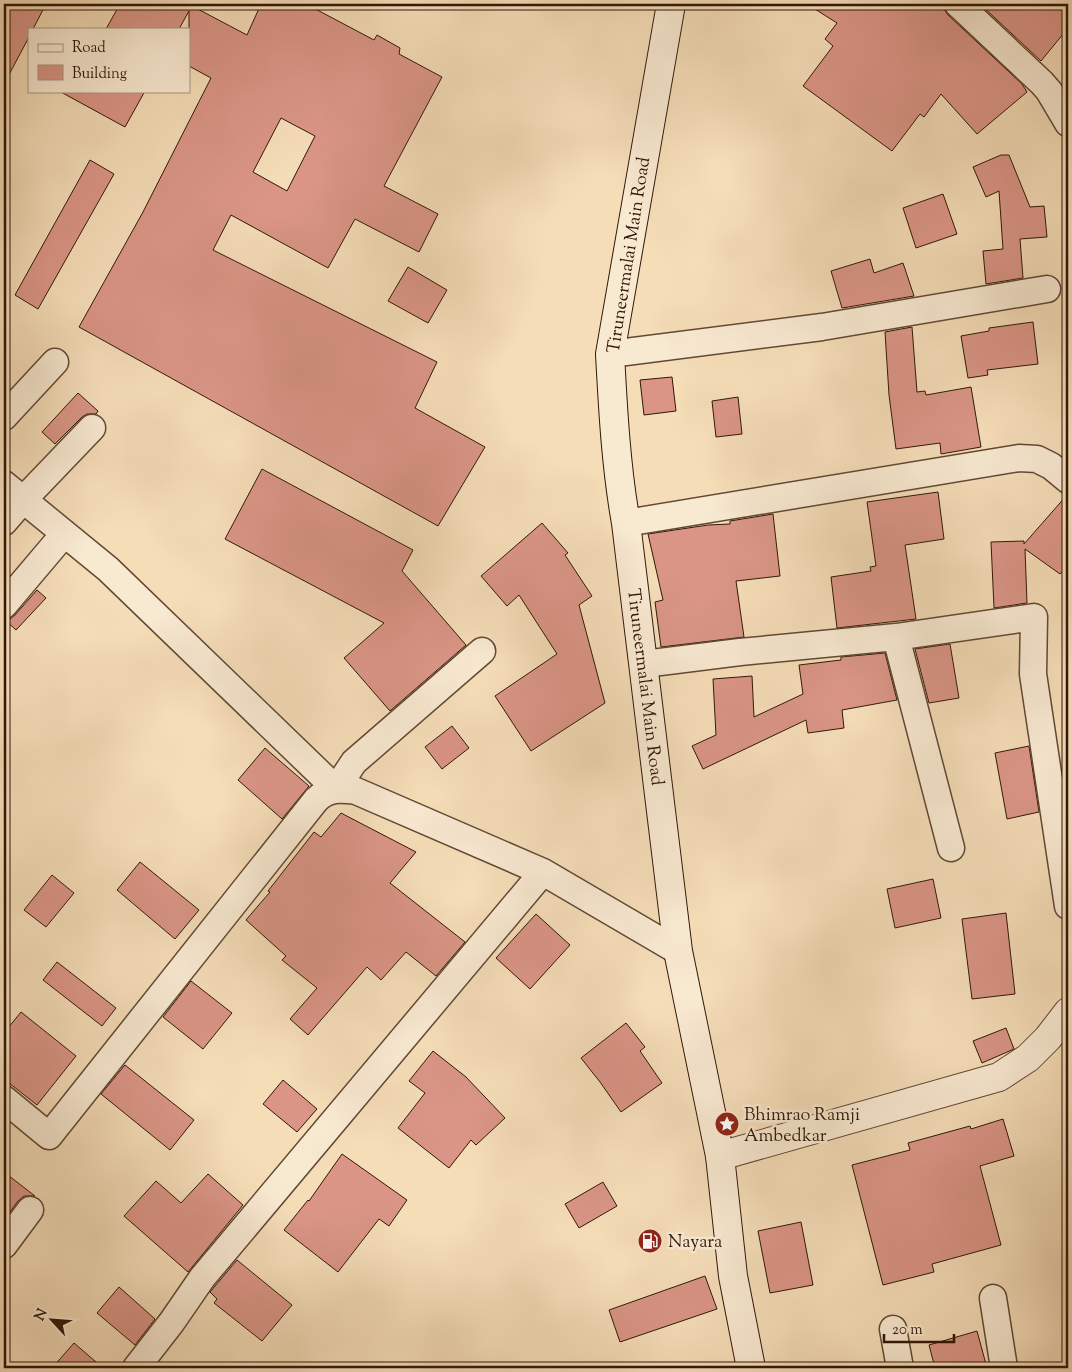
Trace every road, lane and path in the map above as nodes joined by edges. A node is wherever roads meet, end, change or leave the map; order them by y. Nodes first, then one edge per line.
1 (672, 4) edge
2 (958, 4) edge
3 (1068, 123) edge
4 (1047, 289) dead end
5 (610, 354) junction
6 (55, 362) dead end
7 (4, 417) edge
8 (92, 428) dead end
9 (1068, 480) edge
10 (13, 492) edge
11 (4, 522) edge
12 (626, 523) junction
13 (64, 534) junction
14 (4, 605) edge
15 (896, 638) junction
16 (482, 651) dead end
17 (644, 664) junction
18 (336, 789) junction
19 (951, 848) dead end
20 (544, 872) junction
21 (1068, 906) edge
22 (678, 950) junction
23 (1068, 1012) edge
24 (4, 1099) edge
25 (720, 1156) junction
26 (30, 1210) dead end
27 (4, 1246) edge
28 (994, 1298) dead end
29 (893, 1329) dead end
30 (136, 1368) edge
31 (751, 1368) edge
32 (900, 1368) edge
33 (1004, 1368) edge

1 - 5 main road, Tiruneermalai Main Road
2 - 3 street
4 - 5 street
5 - 12 main road, Tiruneermalai Main Road
6 - 7 street
8 - 10 street
9 - 12 street
10 - 11 street
10 - 13 street
12 - 17 main road, Tiruneermalai Main Road
13 - 14 street
13 - 18 street
15 - 17 street
15 - 19 street
15 - 21 street
16 - 18 street
17 - 22 main road, Tiruneermalai Main Road
18 - 20 street
18 - 24 street
20 - 22 street
20 - 30 street
22 - 25 main road, Tiruneermalai Main Road
23 - 25 main road
25 - 31 main road, Tiruneermalai Main Road
26 - 27 street
28 - 33 street
29 - 32 street

